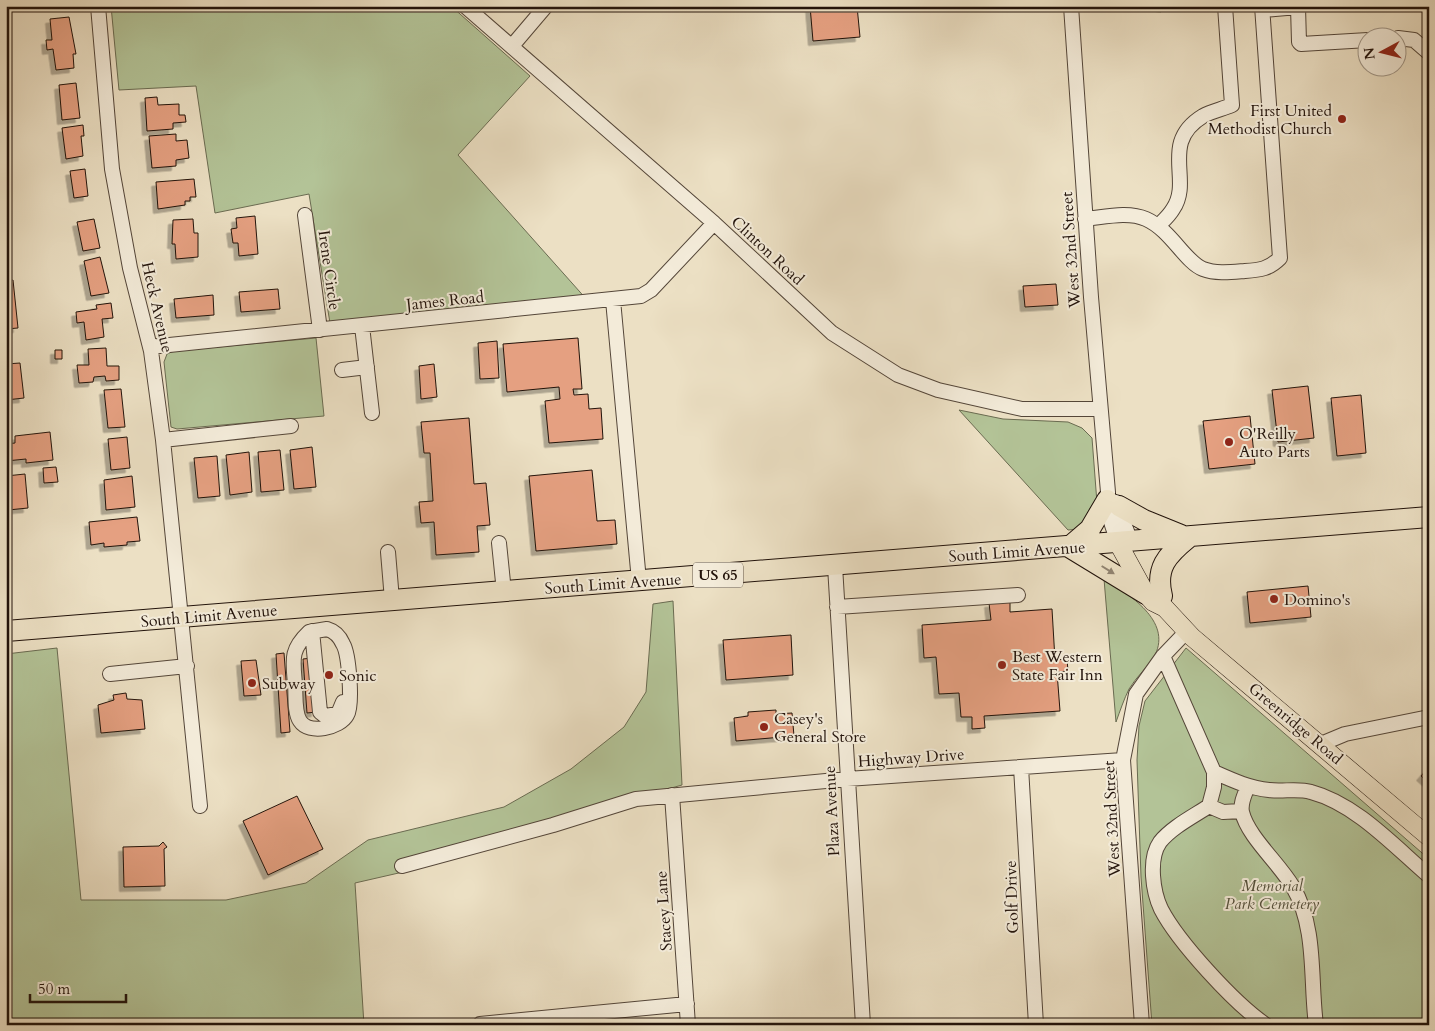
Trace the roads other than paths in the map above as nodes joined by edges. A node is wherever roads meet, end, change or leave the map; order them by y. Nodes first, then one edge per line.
1 (98, 6) edge
2 (464, 6) edge
3 (546, 6) edge
4 (1071, 6) edge
5 (1225, 6) edge
6 (1263, 8) edge
7 (1408, 39) edge
8 (1358, 41) edge
9 (512, 46) junction
10 (1429, 53) edge
11 (305, 215) dead end
12 (1085, 219) junction
13 (714, 223) junction
14 (1158, 226) junction
15 (613, 300) junction
16 (362, 326) junction
17 (320, 330) junction
18 (150, 347) junction
19 (367, 366) junction
20 (342, 370) dead end
21 (1100, 409) junction
22 (372, 413) dead end
23 (291, 426) dead end
24 (163, 440) junction
25 (1112, 499) junction
26 (1429, 518) edge
27 (1188, 538) junction
28 (500, 543) dead end
29 (1125, 543) junction
30 (1069, 547) junction
31 (388, 552) dead end
32 (835, 566) junction
33 (640, 581) junction
34 (504, 592) junction
35 (1018, 595) dead end
36 (392, 600) junction
37 (1158, 600) junction
38 (315, 606) junction
39 (837, 607) junction
40 (182, 617) junction
41 (6, 631) edge
42 (314, 631) junction
43 (1187, 631) junction
44 (1163, 656) junction
45 (346, 658) junction
46 (187, 666) junction
47 (110, 674) dead end
48 (1429, 717) edge
49 (1321, 744) junction
50 (1123, 760) junction
51 (1021, 767) junction
52 (1214, 772) junction
53 (847, 779) junction
54 (1248, 786) junction
55 (672, 795) junction
56 (200, 806) dead end
57 (1210, 806) junction
58 (1242, 811) junction
59 (1429, 837) edge
60 (402, 866) dead end
61 (1429, 876) edge
62 (687, 1004) junction
63 (480, 1024) edge
64 (688, 1025) edge
65 (863, 1025) edge
66 (1036, 1025) edge
67 (1142, 1025) edge
68 (1266, 1025) edge
69 (1316, 1025) edge

1 - 18 street, Heck Avenue
2 - 9 street, Clinton Road
3 - 9 street
4 - 12 street, West 32nd Street
5 - 14 street
6 - 8 street
6 - 14 street
7 - 10 street
9 - 13 street, Clinton Road
11 - 17 street, Irene Circle
12 - 14 street
12 - 21 street, West 32nd Street
13 - 15 street, James Road
13 - 21 street, Clinton Road
15 - 16 street, James Road
15 - 33 street
16 - 17 street, James Road
16 - 19 street
17 - 18 street, James Road
18 - 24 street, Heck Avenue
19 - 20 street
19 - 22 street
21 - 25 street, West 32nd Street
23 - 24 street
24 - 40 street, Heck Avenue
25 - 27 highway
25 - 29 street, West 32nd Street
25 - 30 highway
26 - 27 highway, South Limit Avenue / US 65
27 - 29 highway, South Limit Avenue / US 65
27 - 37 highway
28 - 34 street
29 - 30 highway, South Limit Avenue / US 65
29 - 37 main road, Greenridge Road
30 - 32 highway, South Limit Avenue / US 65
30 -> 37 highway
31 - 36 street
32 - 33 highway, South Limit Avenue / US 65
32 - 39 street, Plaza Avenue
33 - 34 highway, South Limit Avenue / US 65
34 - 36 highway, South Limit Avenue / US 65
35 - 39 street
36 - 38 highway, South Limit Avenue / US 65
37 - 43 main road, Greenridge Road
38 - 40 highway, South Limit Avenue / US 65
38 - 42 street
39 - 53 street, Plaza Avenue
40 - 41 highway, South Limit Avenue / US 65
40 - 46 street, Heck Avenue
42 - 45 street
42 - 45 street
42 - 45 street
43 - 44 street, West 32nd Street
43 - 49 main road, Greenridge Road
44 - 50 street, West 32nd Street
44 - 52 street
46 - 47 street
46 - 56 street, Heck Avenue
48 - 49 street
49 - 59 main road, Greenridge Road
50 - 51 street, Highway Drive
50 - 67 street, West 32nd Street
51 - 53 street, Highway Drive
51 - 66 street, Golf Drive
52 - 54 street
52 - 57 street
53 - 55 street, Highway Drive
53 - 65 street, Plaza Avenue
54 - 58 street
54 - 61 street
55 - 60 street, Highway Drive
55 - 62 street, Stacey Lane
57 - 58 street
57 - 68 street
58 - 69 street
62 - 63 street
62 - 64 street, Stacey Lane

